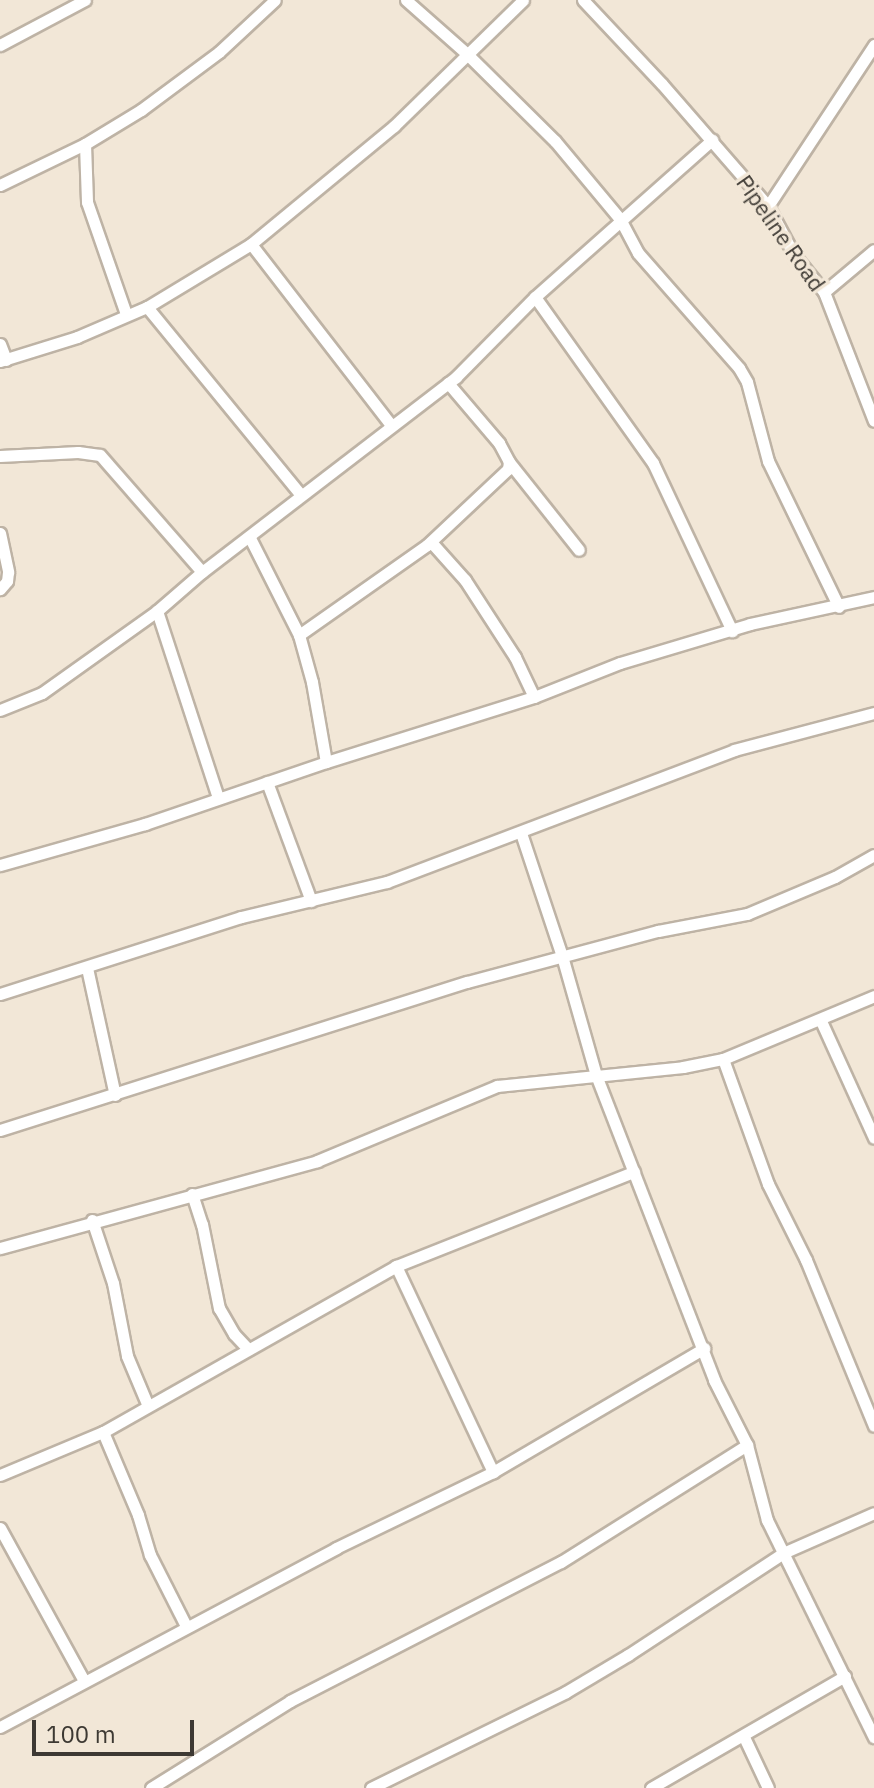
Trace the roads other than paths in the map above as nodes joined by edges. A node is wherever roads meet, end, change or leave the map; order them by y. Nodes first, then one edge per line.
1 (85, 0) edge
2 (275, 0) edge
3 (406, 0) edge
4 (523, 0) edge
5 (583, 0) edge
6 (0, 45) edge
7 (874, 45) edge
8 (467, 54) junction
9 (712, 140) junction
10 (85, 144) junction
11 (0, 185) edge
12 (768, 206) junction
13 (620, 219) junction
14 (251, 244) junction
15 (874, 250) edge
16 (824, 292) junction
17 (535, 297) junction
18 (147, 307) junction
19 (126, 314) junction
20 (0, 344) edge
21 (3, 361) edge
22 (448, 383) junction
23 (874, 421) edge
24 (391, 425) junction
25 (0, 456) edge
26 (509, 462) junction
27 (301, 495) junction
28 (0, 533) edge
29 (250, 538) junction
30 (431, 542) junction
31 (579, 550) dead end
32 (202, 572) junction
33 (0, 589) edge
34 (874, 597) edge
35 (839, 607) junction
36 (157, 611) junction
37 (732, 631) junction
38 (299, 635) junction
39 (534, 697) junction
40 (0, 710) edge
41 (874, 713) edge
42 (326, 762) junction
43 (267, 782) junction
44 (218, 798) junction
45 (521, 833) junction
46 (874, 855) edge
47 (0, 865) edge
48 (311, 901) junction
49 (562, 956) junction
50 (87, 968) junction
51 (0, 994) edge
52 (874, 996) edge
53 (821, 1021) junction
54 (723, 1059) junction
55 (596, 1075) junction
56 (115, 1095) junction
57 (0, 1130) edge
58 (874, 1138) edge
59 (634, 1172) junction
60 (192, 1194) junction
61 (92, 1220) junction
62 (0, 1248) edge
63 (396, 1266) junction
64 (704, 1348) junction
65 (248, 1349) junction
66 (148, 1406) junction
67 (874, 1426) edge
68 (103, 1432) junction
69 (747, 1445) junction
70 (493, 1472) junction
71 (0, 1475) edge
72 (874, 1513) edge
73 (0, 1528) edge
74 (783, 1553) junction
75 (186, 1626) junction
76 (845, 1676) junction
77 (84, 1681) junction
78 (0, 1727) edge
79 (744, 1737) junction
80 (874, 1737) edge
81 (666, 1784) edge
82 (151, 1788) edge
83 (371, 1788) edge
84 (651, 1788) edge
85 (768, 1788) edge

1 - 6 street
2 - 10 street
3 - 8 street
4 - 8 street
5 - 9 street, Pipeline Road
7 - 12 street
8 - 13 street
8 - 14 street
9 - 12 street, Pipeline Road
9 - 13 street
10 - 11 street
10 - 19 street
12 - 16 street, Pipeline Road
13 - 17 street
13 - 35 street
14 - 18 street
14 - 24 street
15 - 16 street
16 - 23 street, Pipeline Road
17 - 22 street
17 - 37 street
18 - 19 street
18 - 27 street
19 - 21 street
20 - 21 street
22 - 24 street
22 - 26 street
24 - 27 street
25 - 32 street
26 - 30 street
26 - 31 street
27 - 29 street
28 - 33 street
29 - 32 street
29 - 38 street
30 - 38 street
30 - 39 street
32 - 36 street
34 - 35 street
35 - 37 street
36 - 40 street
36 - 44 street
37 - 39 street
38 - 42 street
39 - 42 street
41 - 45 street
42 - 43 street
43 - 44 street
43 - 48 street
44 - 47 street
45 - 48 street
45 - 49 street
46 - 49 street
48 - 50 street
49 - 55 street
49 - 56 street
50 - 51 street
50 - 56 street
52 - 53 street
53 - 54 street
53 - 58 street
54 - 55 street
54 - 67 street
55 - 59 street
55 - 60 street
56 - 57 street
59 - 63 street
59 - 64 street
60 - 61 street
60 - 65 street
61 - 62 street
61 - 66 street
63 - 65 street
63 - 70 street
64 - 69 street
64 - 70 street
65 - 66 street
66 - 68 street
68 - 71 street
68 - 75 street
69 - 74 street
69 - 82 street
70 - 75 street
72 - 74 street
73 - 77 street
74 - 76 street
74 - 83 street
75 - 77 street
76 - 79 street
76 - 80 street
77 - 78 street
79 - 81 street
79 - 85 street
81 - 84 street

